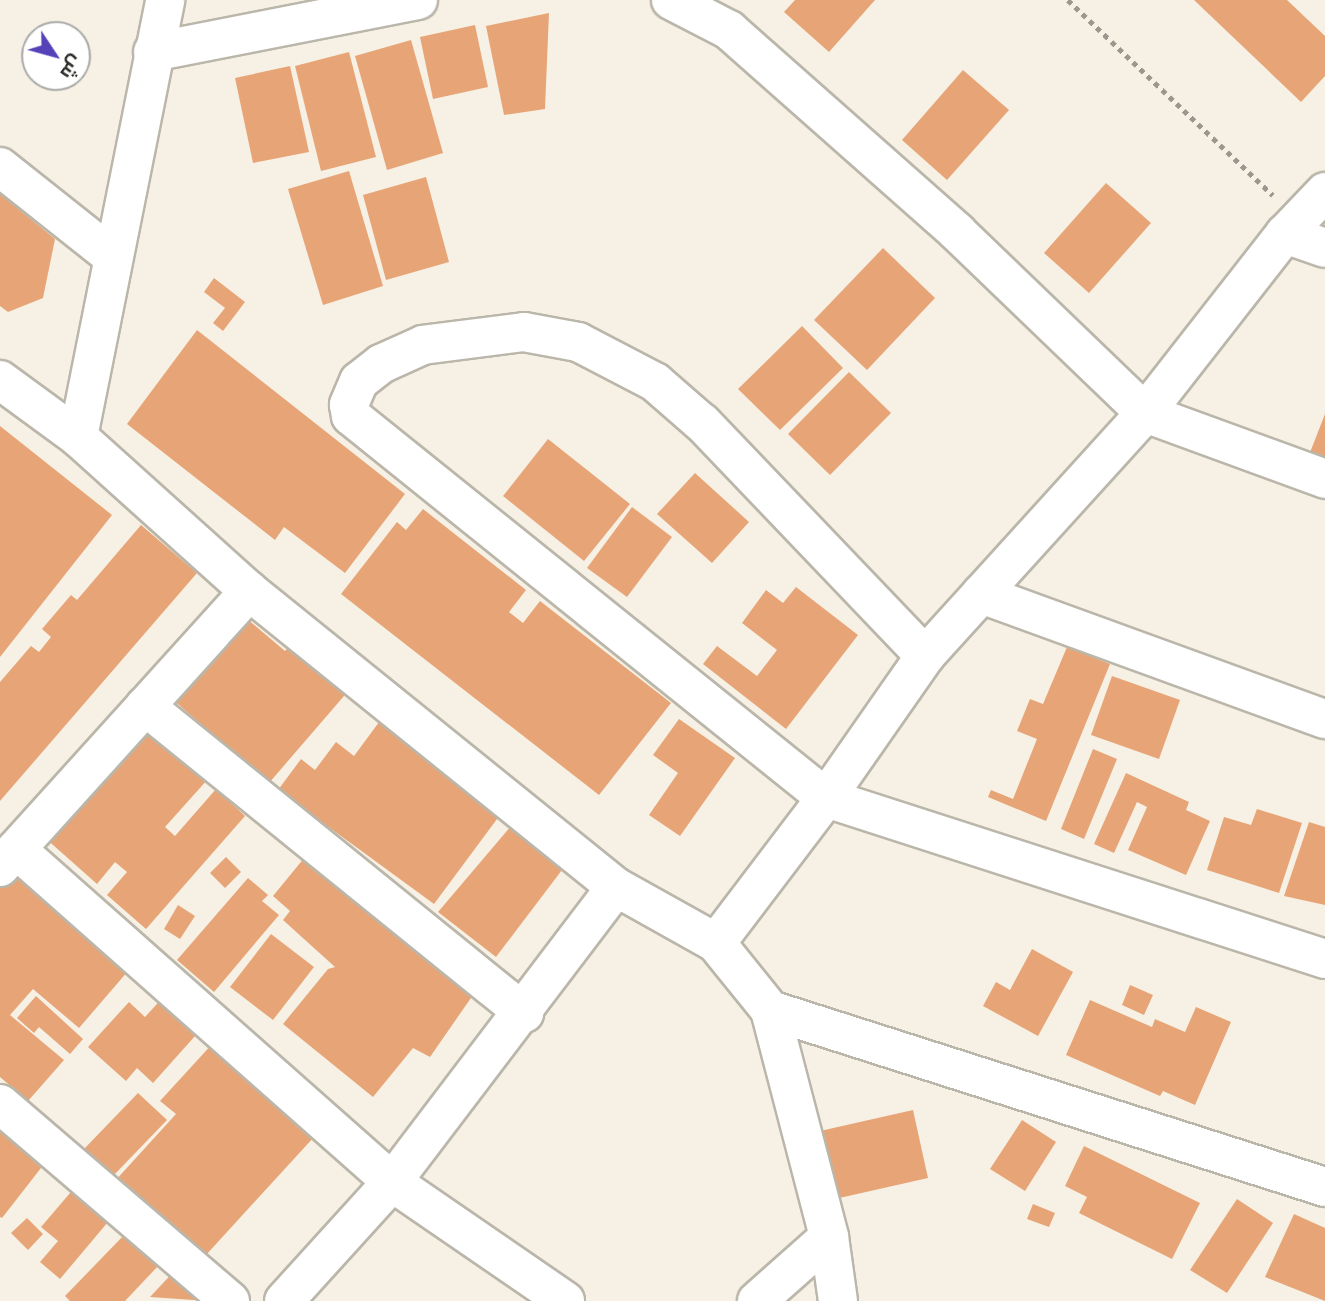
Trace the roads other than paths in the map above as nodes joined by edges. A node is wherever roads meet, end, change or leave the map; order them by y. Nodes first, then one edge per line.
1 (164, 0) edge
2 (418, 0) edge
3 (671, 0) edge
4 (153, 52) junction
5 (0, 167) edge
6 (1325, 192) edge
7 (1293, 227) junction
8 (1325, 248) edge
9 (113, 257) junction
10 (0, 380) edge
11 (1145, 413) junction
12 (78, 437) junction
13 (1325, 479) edge
14 (249, 591) junction
15 (981, 594) junction
16 (925, 656) junction
17 (145, 706) junction
18 (1325, 719) edge
19 (826, 798) junction
20 (8, 858) edge
21 (616, 887) junction
22 (716, 943) junction
23 (1325, 960) edge
24 (769, 1010) junction
25 (524, 1013) junction
26 (0, 1104) edge
27 (392, 1182) junction
28 (1325, 1188) edge
29 (829, 1237) junction
30 (230, 1301) edge
31 (284, 1301) edge
32 (565, 1301) edge
33 (757, 1301) edge
34 (838, 1301) edge

1 - 4 street
2 - 4 street
3 - 11 street
4 - 9 street
5 - 9 street
6 - 7 street
7 - 8 street
7 - 11 street
9 - 12 street
10 - 12 street
11 - 13 street
11 - 15 street
12 - 14 street
14 - 17 street
14 - 21 street
15 - 16 street
15 - 18 street
16 - 19 street
16 - 19 street
17 - 20 street
17 - 25 street
19 - 22 street
19 - 23 street
20 - 27 street
21 - 22 street
21 - 25 street
22 - 24 street
24 - 28 street
24 - 29 street
25 - 27 street
26 - 30 street
27 - 31 street
27 - 32 street
29 - 33 street
29 - 34 street

